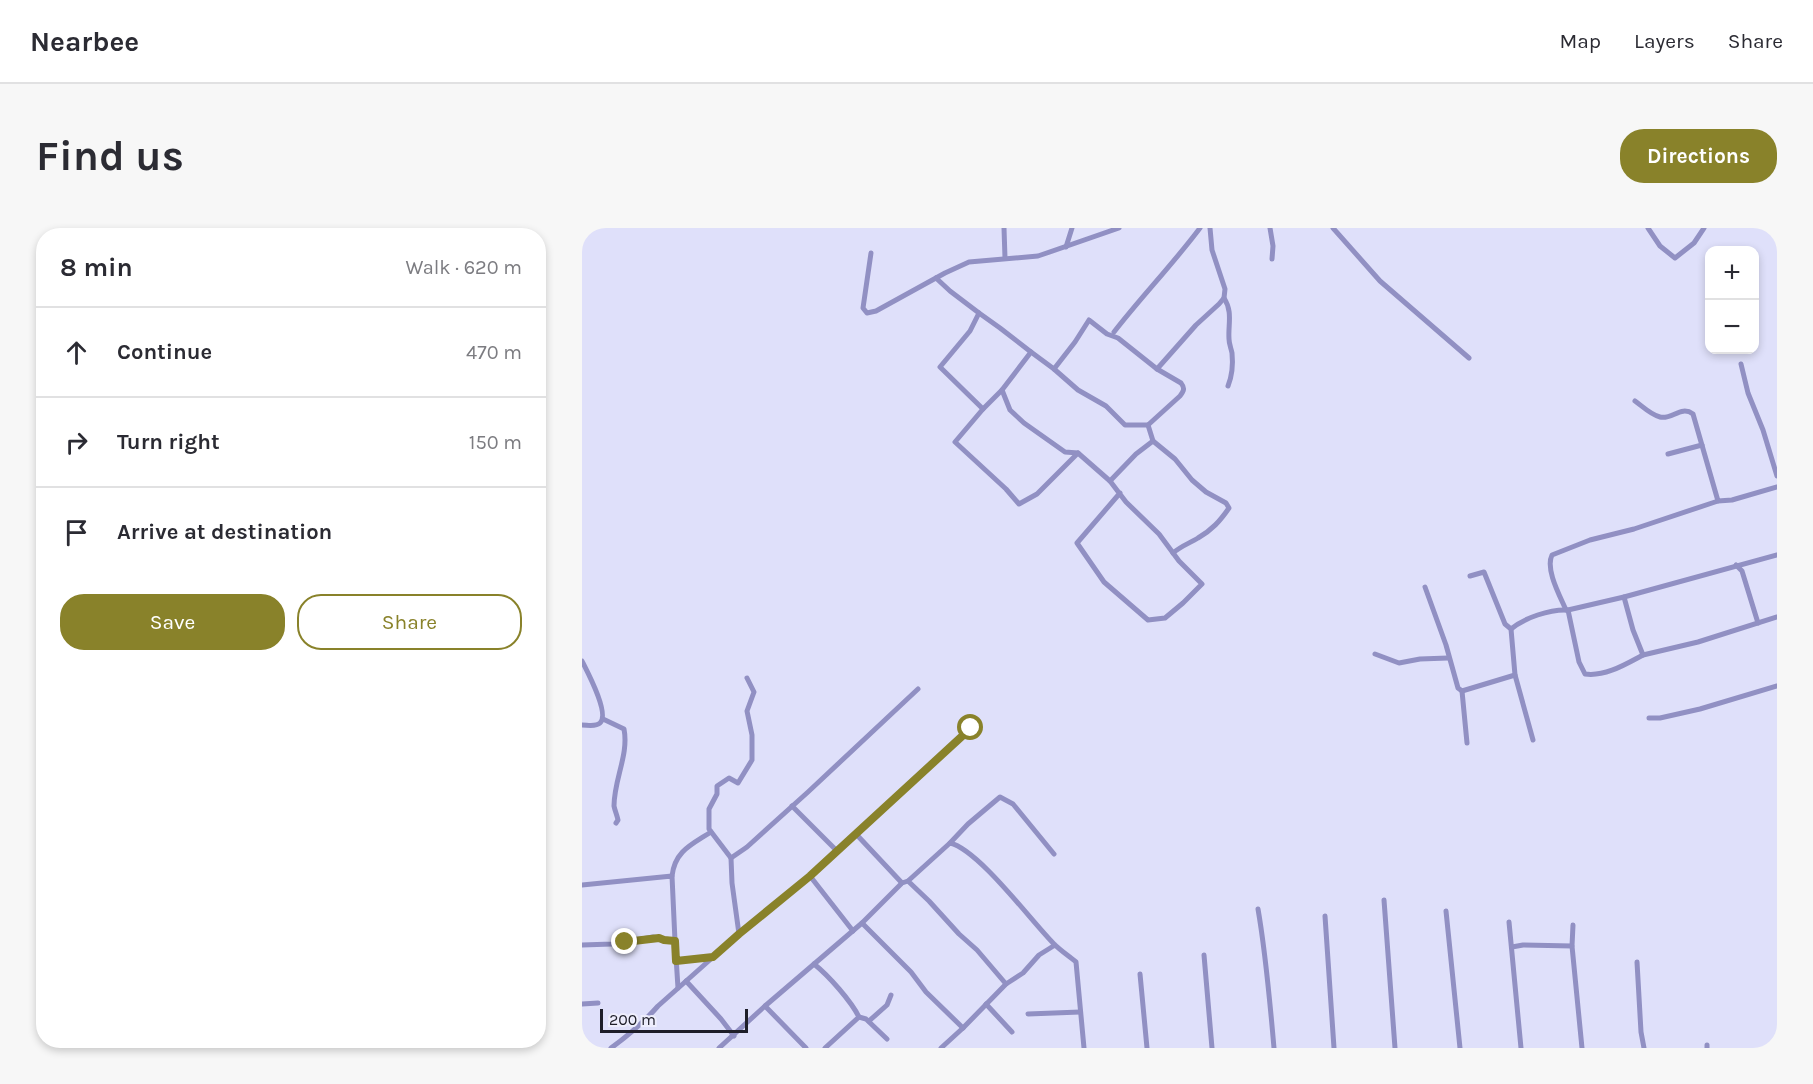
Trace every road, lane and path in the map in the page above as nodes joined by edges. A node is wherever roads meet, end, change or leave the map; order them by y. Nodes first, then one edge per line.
1 (1004, 228) edge
2 (1072, 228) edge
3 (1119, 228) edge
4 (1200, 228) edge
5 (1210, 228) edge
6 (1270, 228) edge
7 (1333, 228) edge
8 (1648, 228) edge
9 (1704, 228) edge
10 (1066, 247) junction
11 (871, 253) dead end
12 (1005, 258) junction
13 (1272, 259) dead end
14 (936, 278) junction
15 (1224, 298) junction
16 (979, 313) junction
17 (1114, 332) dead end
18 (1031, 352) junction
19 (1469, 358) dead end
20 (1742, 364) dead end
21 (1054, 369) junction
22 (1157, 369) junction
23 (1228, 386) dead end
24 (1002, 390) junction
25 (1635, 401) dead end
26 (983, 409) junction
27 (1148, 425) junction
28 (1153, 441) junction
29 (1702, 445) junction
30 (1078, 453) junction
31 (1668, 454) dead end
32 (1777, 476) edge
33 (1110, 481) junction
34 (1777, 487) edge
35 (1120, 493) junction
36 (1718, 501) junction
37 (1173, 553) junction
38 (1777, 555) edge
39 (1736, 565) junction
40 (1470, 576) dead end
41 (1425, 587) dead end
42 (1624, 597) junction
43 (1567, 610) junction
44 (1777, 617) edge
45 (1758, 623) junction
46 (1511, 629) junction
47 (1375, 654) dead end
48 (1643, 655) junction
49 (1448, 658) junction
50 (582, 661) edge
51 (1515, 675) junction
52 (747, 678) dead end
53 (1777, 686) edge
54 (918, 689) dead end
55 (1462, 691) junction
56 (1649, 718) dead end
57 (603, 719) junction
58 (582, 725) edge
59 (971, 728) dead end
60 (1533, 740) dead end
61 (1467, 743) dead end
62 (792, 806) junction
63 (616, 823) dead end
64 (711, 832) junction
65 (856, 834) junction
66 (950, 843) junction
67 (837, 851) junction
68 (1054, 854) dead end
69 (731, 858) junction
70 (672, 876) junction
71 (810, 876) junction
72 (905, 882) junction
73 (582, 885) edge
74 (1384, 900) dead end
75 (1258, 909) dead end
76 (1446, 911) dead end
77 (1325, 916) dead end
78 (1509, 922) dead end
79 (862, 923) junction
80 (1573, 925) dead end
81 (853, 931) junction
82 (739, 934) junction
83 (675, 941) junction
84 (582, 945) edge
85 (1055, 945) junction
86 (1572, 946) junction
87 (1512, 947) junction
88 (1204, 954) dead end
89 (713, 957) junction
90 (676, 961) junction
91 (1637, 962) dead end
92 (814, 964) junction
93 (1140, 974) dead end
94 (686, 981) junction
95 (1006, 984) junction
96 (678, 988) junction
97 (891, 995) dead end
98 (598, 1003) dead end
99 (582, 1004) edge
100 (986, 1004) junction
101 (765, 1006) junction
102 (1080, 1012) junction
103 (1028, 1014) dead end
104 (859, 1017) junction
105 (869, 1021) junction
106 (963, 1028) junction
107 (1012, 1032) dead end
108 (734, 1036) junction
109 (887, 1039) dead end
110 (611, 1048) edge
111 (720, 1048) edge
112 (806, 1048) edge
113 (825, 1048) edge
114 (942, 1048) edge
115 (1084, 1048) edge
116 (1147, 1048) edge
117 (1212, 1048) edge
118 (1274, 1048) edge
119 (1334, 1048) edge
120 (1395, 1048) edge
121 (1460, 1048) edge
122 (1521, 1048) edge
123 (1582, 1048) edge
124 (1644, 1048) edge

1 - 12 street
2 - 10 street
3 - 10 street
4 - 17 street
5 - 15 street
6 - 13 street
7 - 19 street
8 - 9 street
10 - 12 street
11 - 14 street
12 - 14 street
14 - 16 street
15 - 22 street
15 - 23 street
16 - 18 street
16 - 26 street
18 - 21 street
18 - 24 street
20 - 32 street
21 - 22 street
21 - 27 street
22 - 27 street
24 - 26 street
24 - 30 street
25 - 29 street
26 - 30 street
27 - 28 street
28 - 33 street
28 - 37 street
29 - 31 street
29 - 36 street
30 - 33 street
33 - 35 street
34 - 36 street
35 - 37 street
35 - 37 street
36 - 43 street
38 - 39 street
39 - 42 street
39 - 45 street
40 - 46 street
41 - 49 street
42 - 43 street
42 - 48 street
43 - 46 street
43 - 48 street
44 - 45 street
45 - 48 street
46 - 51 street
47 - 49 street
49 - 55 street
50 - 57 street
51 - 55 street
51 - 60 street
52 - 64 street
53 - 56 street
54 - 62 street
55 - 61 street
57 - 58 street
57 - 63 street
59 - 65 street
62 - 67 street
62 - 69 street
64 - 69 street
64 - 70 street
65 - 67 street
65 - 72 street
66 - 68 street
66 - 72 street
66 - 85 street
67 - 71 street
69 - 82 street
70 - 73 street
70 - 83 street
71 - 81 street
71 - 82 street
72 - 79 street
72 - 95 street
74 - 120 street
75 - 118 street
76 - 121 street
77 - 119 street
78 - 87 street
79 - 81 street
79 - 106 street
80 - 86 street
81 - 92 street
82 - 89 street
83 - 84 street
83 - 90 street
85 - 95 street
85 - 102 street
86 - 87 street
86 - 123 street
87 - 122 street
88 - 117 street
89 - 90 street
89 - 94 street
90 - 96 street
91 - 124 street
92 - 101 street
92 - 104 street
93 - 116 street
94 - 96 street
94 - 108 street
95 - 100 street
96 - 110 street
97 - 105 street
98 - 99 street
100 - 106 street
100 - 107 street
101 - 108 street
101 - 112 street
102 - 103 street
102 - 115 street
104 - 105 street
104 - 113 street
105 - 109 street
106 - 114 street
108 - 111 street

